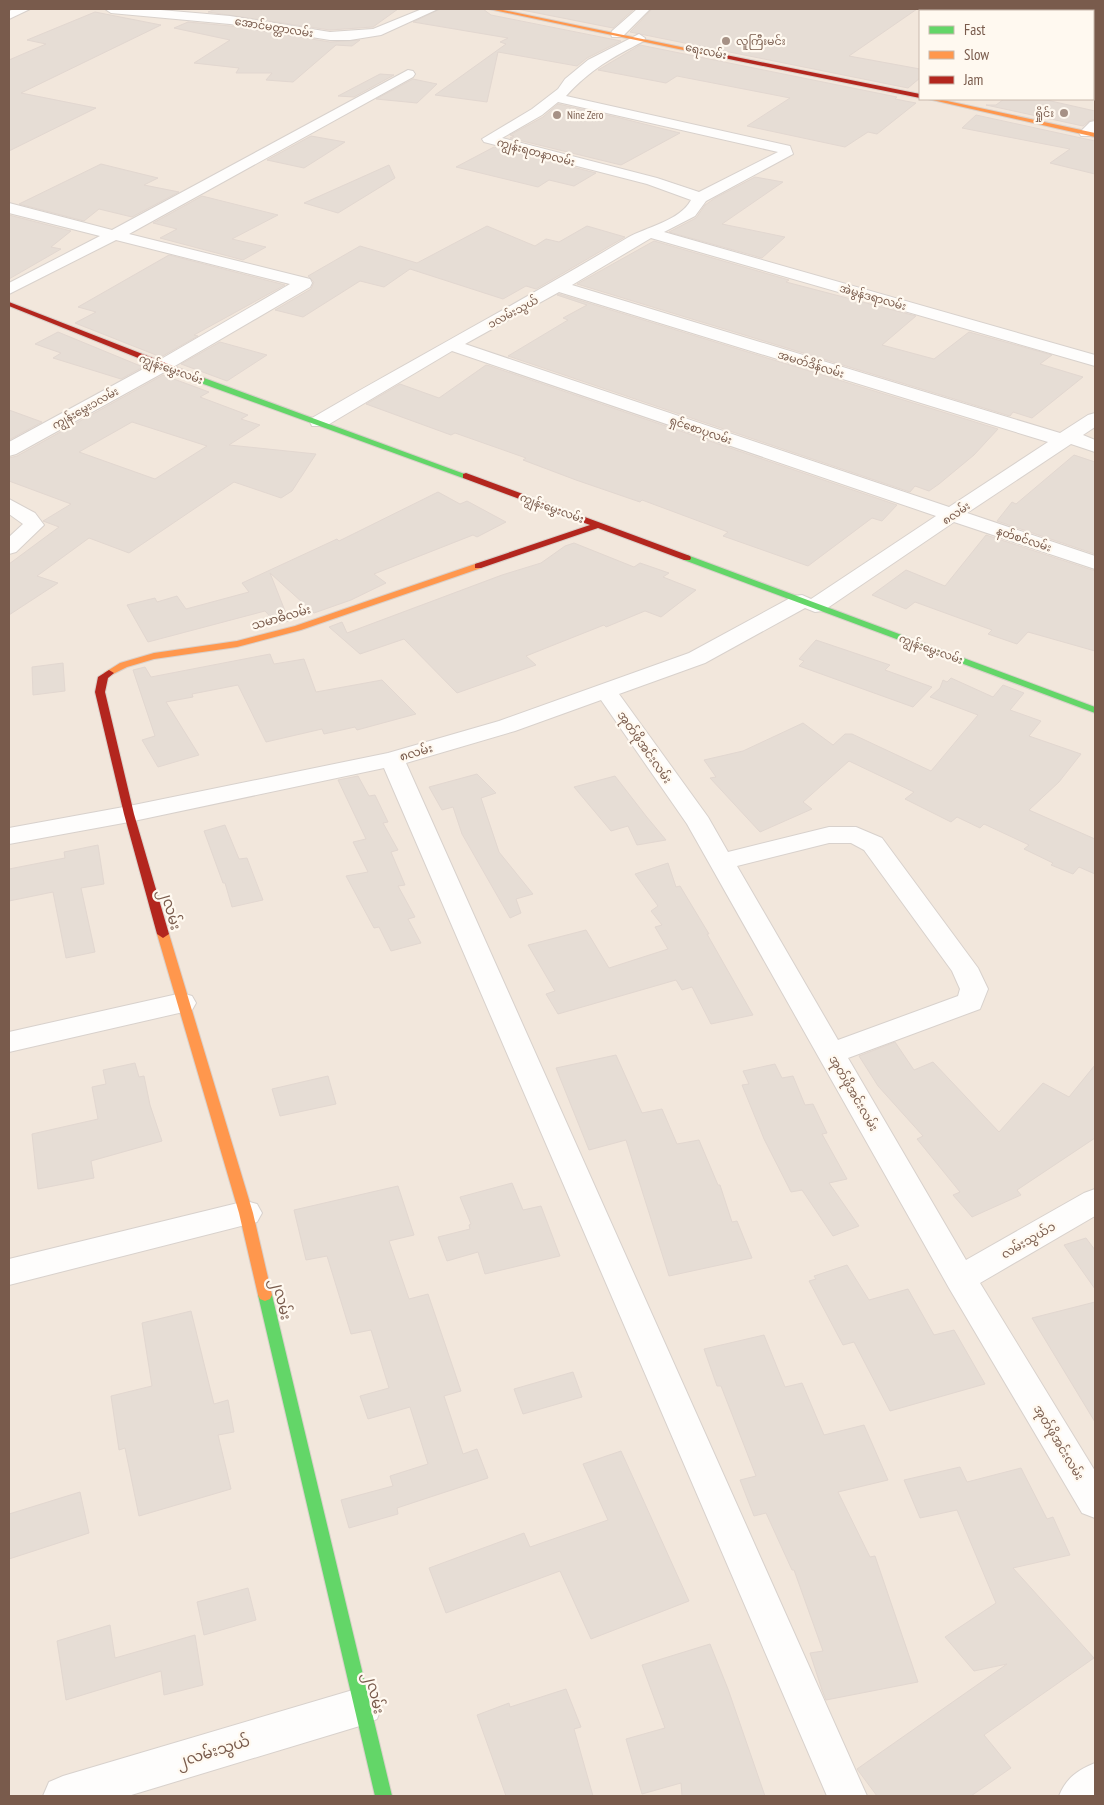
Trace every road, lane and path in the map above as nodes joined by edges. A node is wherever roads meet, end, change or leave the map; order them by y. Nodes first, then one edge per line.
1 (24, 9) edge
2 (110, 9) edge
3 (432, 9) edge
4 (491, 9) edge
5 (644, 9) edge
6 (9, 15) edge
7 (617, 34) junction
8 (639, 38) junction
9 (408, 74) dead end
10 (919, 96) edge
11 (557, 98) junction
12 (936, 100) edge
13 (1092, 131) edge
14 (700, 198) junction
15 (9, 208) edge
16 (650, 233) junction
17 (116, 236) junction
18 (560, 287) junction
19 (9, 289) edge
20 (9, 304) edge
21 (450, 345) junction
22 (1095, 361) edge
23 (162, 366) junction
24 (1095, 419) edge
25 (319, 422) junction
26 (1065, 438) junction
27 (1095, 446) edge
28 (9, 450) edge
29 (9, 505) edge
30 (953, 515) junction
31 (599, 525) junction
32 (9, 548) edge
33 (1095, 563) edge
34 (808, 603) junction
35 (605, 690) junction
36 (1095, 710) edge
37 (392, 759) junction
38 (129, 814) junction
39 (9, 836) edge
40 (722, 862) junction
41 (182, 1003) junction
42 (9, 1042) edge
43 (831, 1053) junction
44 (1095, 1202) edge
45 (246, 1214) junction
46 (9, 1272) edge
47 (960, 1278) junction
48 (1095, 1502) edge
49 (363, 1706) junction
50 (1095, 1782) edge
51 (62, 1796) edge
52 (384, 1796) edge
53 (847, 1796) edge
54 (1079, 1796) edge

1 - 6 street
2 - 3 street, အောင်မတ္တာလမ်း
4 - 7 street, ရေးလမ်း
5 - 7 street
7 - 8 street, ရေးလမ်း
8 - 10 street, ရေးလမ်း
8 - 11 street, ကျွန်းရတနာလမ်း
9 - 17 street
11 - 14 street, ကျွန်းရတနာလမ်း
11 - 14 street
12 - 13 street
14 - 16 street, ၁လမ်းသွယ်
15 - 17 street
16 - 18 street, ၁လမ်းသွယ်
16 - 22 street, အဲမွန်ဒရာလမ်း
17 - 19 street
17 - 23 street, ကျွန်းမွှေး၁လမ်း
18 - 21 street, ၁လမ်းသွယ်
18 - 26 street, အမတ်ဒိန်လမ်း
20 - 23 street, ကျွန်းမွှေးလမ်း
21 - 25 street, ၁လမ်းသွယ်
21 - 30 street, ရှင်စောပုလမ်း
23 - 25 street, ကျွန်းမွှေးလမ်း
23 - 28 street, ကျွန်းမွှေး၁လမ်း
24 - 26 street, ၈လမ်း
25 - 31 street, ကျွန်းမွှေးလမ်း
26 - 27 street, အမတ်ဒိန်လမ်း
26 - 30 street, ၈လမ်း
29 - 32 street
30 - 33 street, နတ်စင်လမ်း
30 - 34 street, ၈လမ်း
31 - 34 street, ကျွန်းမွှေးလမ်း
31 - 38 street, သမာဓိလမ်း
34 - 35 street, ၈လမ်း
34 - 36 street, ကျွန်းမွှေးလမ်း
35 - 37 street, ၈လမ်း
35 - 40 street, အုတ်ဖိုအင်းလမ်း
37 - 38 street, ၈လမ်း
37 - 53 street
38 - 39 street, ၈လမ်း
38 - 41 street, ၂လမ်း
40 - 43 street, အုတ်ဖိုအင်းလမ်း
40 - 43 street
41 - 42 street
41 - 45 street, ၂လမ်း
43 - 47 street, အုတ်ဖိုအင်းလမ်း
44 - 47 street, လမ်းသွယ်၁
45 - 46 street
45 - 49 street, ၂လမ်း
47 - 48 street, အုတ်ဖိုအင်းလမ်း
49 - 51 street, ၂လမ်းသွယ်
49 - 52 street, ၂လမ်း
50 - 54 street

